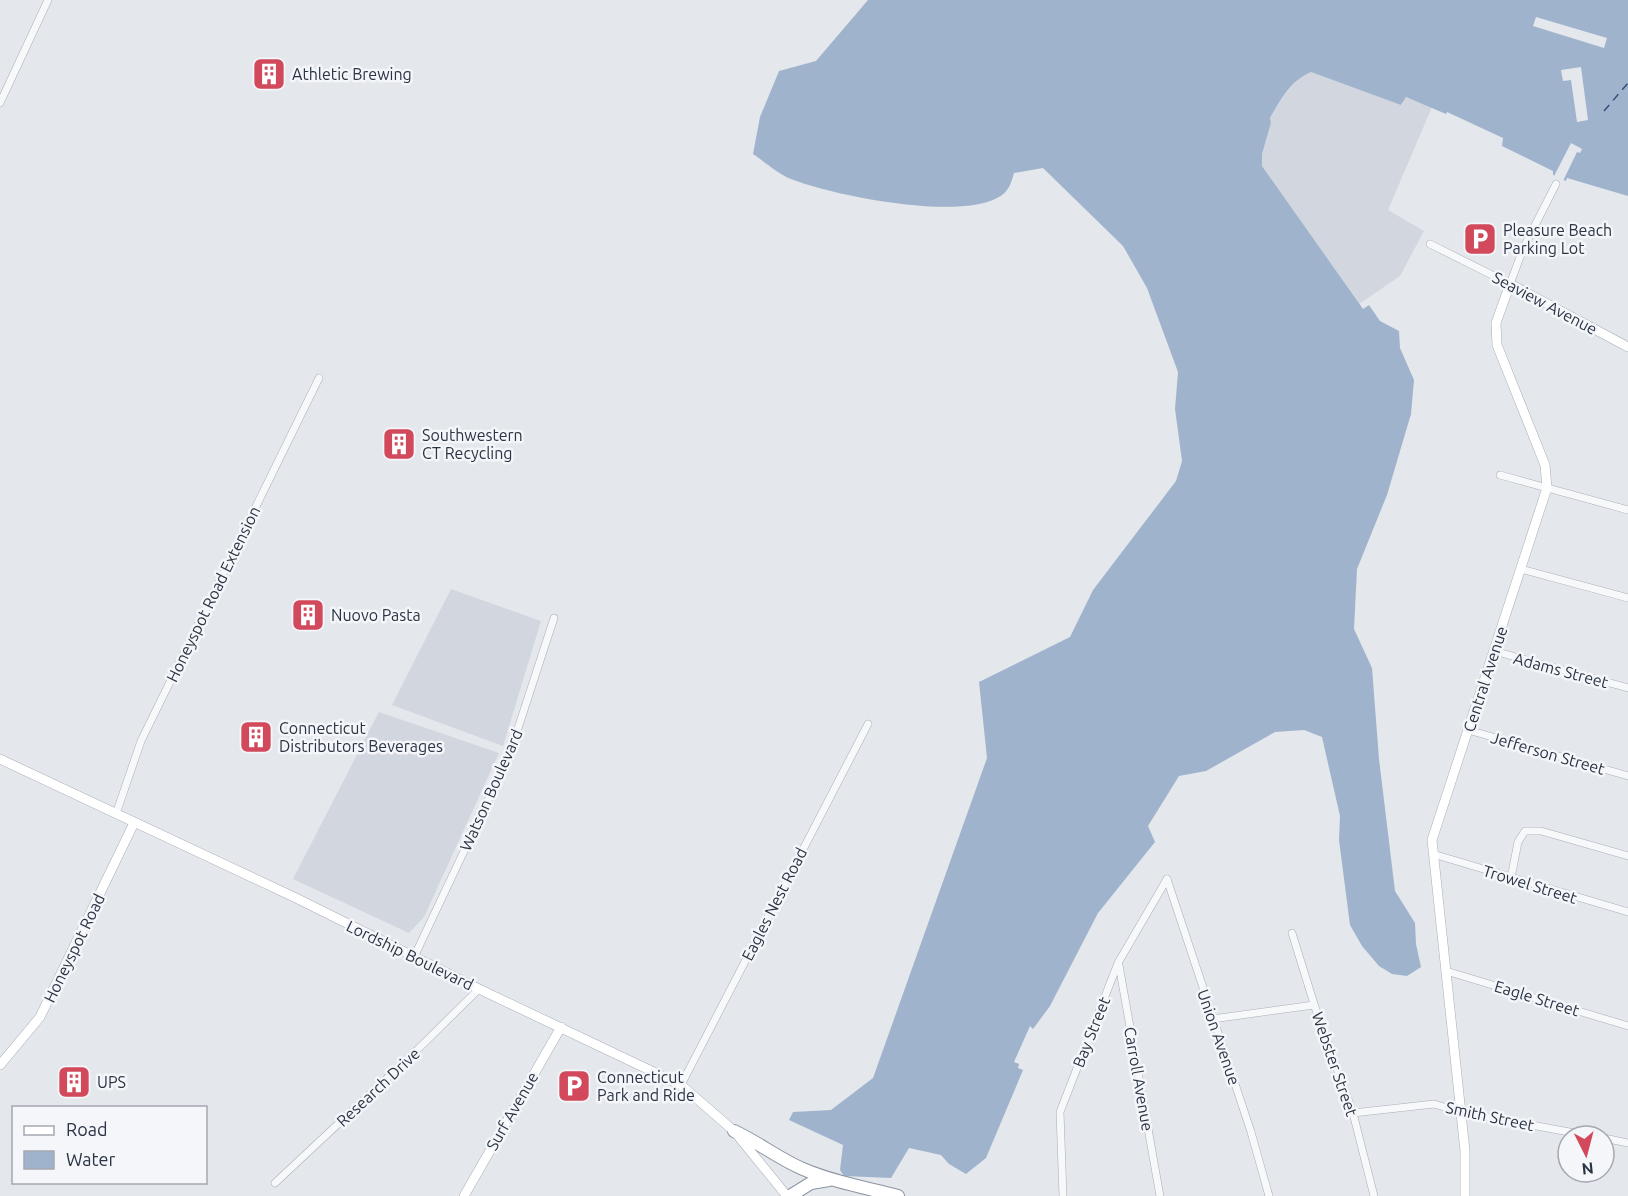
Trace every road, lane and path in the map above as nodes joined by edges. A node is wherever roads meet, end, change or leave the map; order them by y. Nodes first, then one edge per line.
1 (48, 0) edge
2 (0, 103) edge
3 (1556, 184) dead end
4 (1431, 244) dead end
5 (1510, 284) junction
6 (1628, 347) edge
7 (319, 378) dead end
8 (1500, 475) dead end
9 (1547, 488) junction
10 (1628, 510) edge
11 (1521, 569) junction
12 (1628, 598) edge
13 (554, 618) dead end
14 (1494, 651) junction
15 (1628, 688) edge
16 (868, 724) dead end
17 (1468, 730) junction
18 (0, 759) edge
19 (1628, 776) edge
20 (116, 814) junction
21 (134, 823) junction
22 (1433, 854) junction
23 (1628, 856) edge
24 (1511, 878) junction
25 (1167, 879) joint
26 (1628, 912) edge
27 (1292, 933) dead end
28 (414, 957) junction
29 (1118, 963) junction
30 (1446, 971) junction
31 (479, 989) junction
32 (1314, 1005) junction
33 (1212, 1018) junction
34 (1628, 1026) edge
35 (561, 1027) junction
36 (0, 1065) edge
37 (681, 1085) junction
38 (1461, 1112) junction
39 (1353, 1113) junction
40 (1556, 1130) edge
41 (734, 1131) junction
42 (836, 1180) junction
43 (275, 1183) dead end
44 (464, 1196) edge
45 (789, 1196) edge
46 (898, 1196) edge
47 (1063, 1196) edge
48 (1160, 1196) edge
49 (1269, 1196) edge
50 (1374, 1196) edge
51 (1465, 1196) edge

1 - 2 street
3 - 5 street, Central Avenue
4 - 5 street, Seaview Avenue
5 - 6 main road, Seaview Avenue
5 - 9 main road, Central Avenue
7 - 20 street, Honeyspot Road Extension
8 - 9 street
9 - 10 street
9 - 11 main road, Central Avenue
11 - 12 street
11 - 14 main road, Central Avenue
13 - 28 street, Watson Boulevard
14 - 15 street, Adams Street
14 - 17 main road, Central Avenue
16 - 37 street, Eagles Nest Road
17 - 19 street, Jefferson Street
17 - 22 main road, Central Avenue
18 - 20 main road, Lordship Boulevard
20 - 21 main road, Lordship Boulevard
21 - 28 main road, Lordship Boulevard
21 - 36 main road, Honeyspot Road
22 - 24 street, Trowel Street
22 - 30 main road, Central Avenue
23 - 24 street
24 - 26 street, Trowel Street
25 - 29 street, Bay Street
25 - 33 street, Union Avenue
27 - 32 street, Webster Street
28 - 31 main road, Lordship Boulevard
29 - 47 street, Bay Street
29 - 48 street, Carroll Avenue
30 - 34 street, Eagle Street
30 - 38 main road, Central Avenue
31 - 35 main road, Lordship Boulevard
31 - 43 street, Research Drive
32 - 33 street
32 - 39 street, Webster Street
33 - 49 street, Union Avenue
35 - 37 main road, Lordship Boulevard
35 - 44 main road, Surf Avenue
37 - 41 main road, Lordship Boulevard
38 - 39 street, Smith Street
38 - 40 street, Smith Street
38 - 51 main road, Central Avenue
39 - 50 street, Webster Street
41 - 42 highway
41 - 45 main road, Lordship Boulevard
42 - 45 highway
42 - 46 highway

